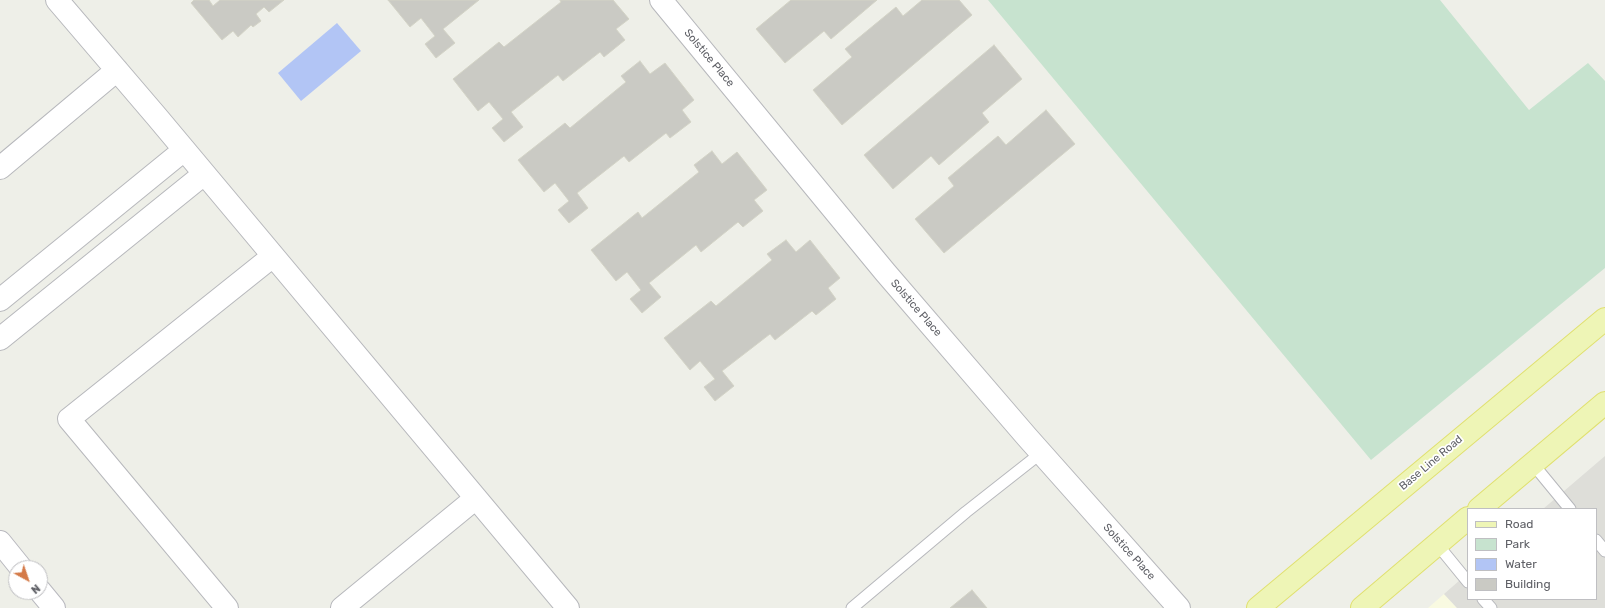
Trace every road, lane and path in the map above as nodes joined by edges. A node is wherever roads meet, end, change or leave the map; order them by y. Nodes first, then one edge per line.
1 (57, 0) edge
2 (661, 0) edge
3 (117, 70) junction
4 (184, 150) junction
5 (0, 168) edge
6 (204, 174) junction
7 (272, 256) junction
8 (0, 300) edge
9 (1605, 319) edge
10 (0, 339) edge
11 (1605, 403) edge
12 (1040, 453) junction
13 (1533, 464) junction
14 (476, 498) junction
15 (1480, 508) edge
16 (1569, 508) edge
17 (1467, 519) edge
18 (1597, 541) edge
19 (0, 542) edge
20 (1437, 544) junction
21 (1605, 551) edge
22 (15, 560) edge
23 (1467, 581) edge
24 (47, 600) edge
25 (1484, 600) edge
26 (54, 608) edge
27 (228, 608) edge
28 (342, 608) edge
29 (568, 608) edge
30 (852, 608) edge
31 (1178, 608) edge
32 (1258, 608) edge
33 (1362, 608) edge
34 (1490, 608) edge

1 - 3 street
2 - 12 street, Solstice Place
3 - 4 street
3 - 5 street
4 - 6 street
4 - 8 street
6 - 7 street
6 - 10 street
7 - 14 street
7 - 27 street
9 - 32 main road, Base Line Road
11 - 13 main road
12 - 30 lane
12 - 31 street, Solstice Place
13 - 15 main road
13 - 16 lane
14 - 28 street
14 - 29 street
17 - 20 main road
18 - 21 lane
19 - 22 street
20 - 23 lane
20 - 33 main road
24 - 26 street
25 - 34 lane

